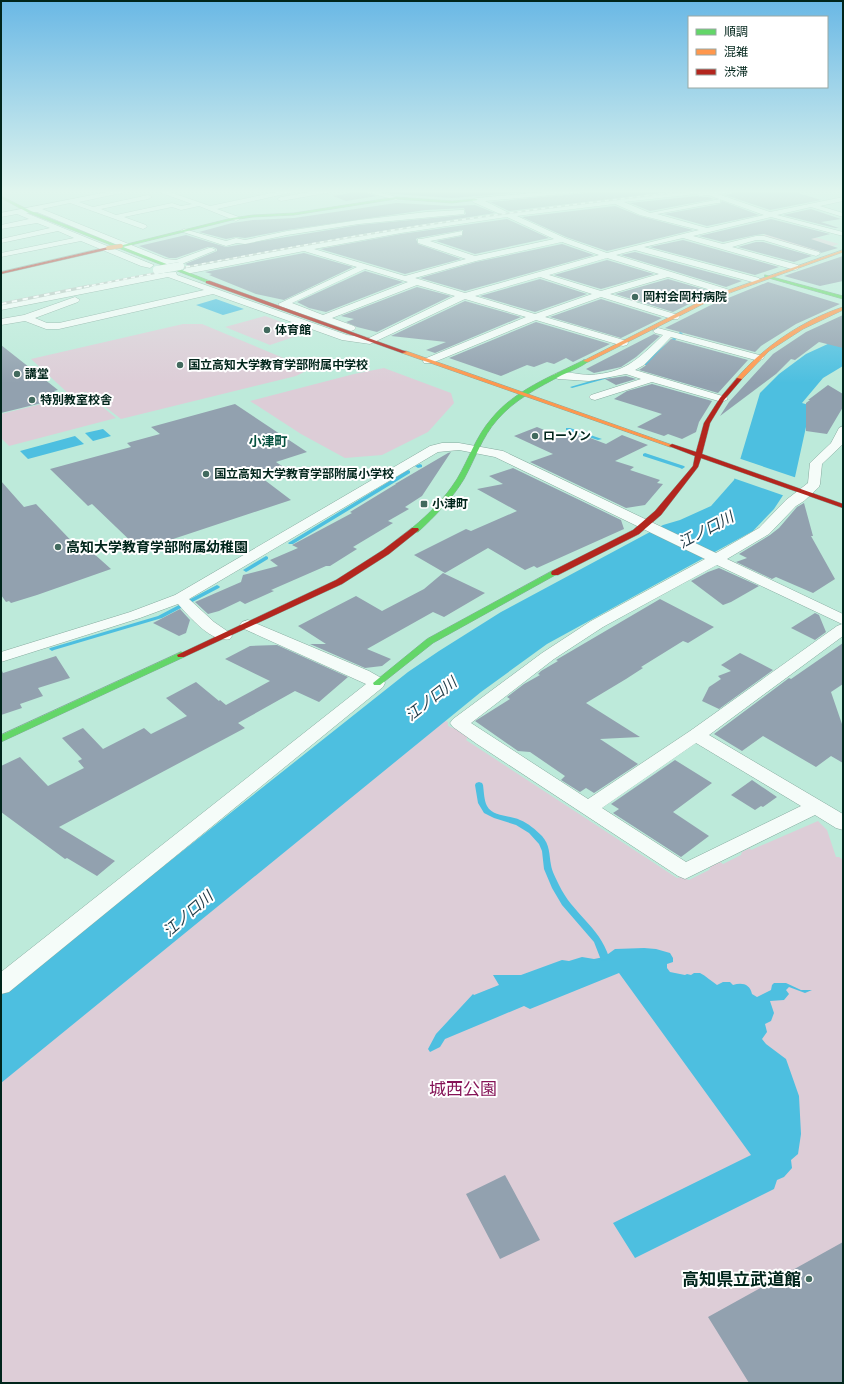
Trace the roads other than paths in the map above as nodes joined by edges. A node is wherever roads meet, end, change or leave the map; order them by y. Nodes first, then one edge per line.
1 (82, 255) edge
2 (121, 255) edge
3 (137, 255) edge
4 (147, 255) edge
5 (199, 255) edge
6 (255, 255) edge
7 (271, 255) edge
8 (325, 255) edge
9 (462, 255) edge
10 (495, 255) edge
11 (607, 255) joint
12 (661, 255) edge
13 (750, 255) edge
14 (832, 255) edge
15 (475, 259) junction
16 (164, 261) junction
17 (365, 266) junction
18 (795, 267) junction
19 (154, 268) junction
20 (185, 269) junction
21 (1, 273) edge
22 (668, 274) junction
23 (172, 275) junction
24 (541, 275) junction
25 (767, 276) junction
26 (406, 278) junction
27 (756, 280) junction
28 (416, 282) junction
29 (80, 291) junction
30 (213, 291) junction
31 (727, 292) junction
32 (600, 294) junction
33 (467, 296) junction
34 (843, 298) edge
35 (1, 302) edge
36 (283, 304) junction
37 (1, 307) edge
38 (843, 308) edge
39 (535, 317) junction
40 (675, 317) junction
41 (26, 318) junction
42 (324, 318) junction
43 (1, 322) edge
44 (652, 329) junction
45 (674, 335) junction
46 (370, 341) junction
47 (623, 343) junction
48 (759, 358) junction
49 (428, 361) junction
50 (629, 372) junction
51 (558, 376) junction
52 (650, 379) junction
53 (526, 394) junction
54 (595, 397) dead end
55 (722, 399) junction
56 (843, 430) edge
57 (475, 448) junction
58 (698, 455) junction
59 (800, 490) junction
60 (843, 506) edge
61 (650, 527) junction
62 (713, 557) junction
63 (184, 602) junction
64 (843, 620) edge
65 (248, 625) junction
66 (843, 629) edge
67 (224, 636) junction
68 (1, 657) edge
69 (377, 683) junction
70 (696, 735) junction
71 (1, 739) edge
72 (816, 807) junction
73 (588, 808) junction
74 (843, 823) edge
75 (1, 985) edge

1 - 21 street
2 - 19 street
3 - 46 street
4 - 16 street
5 - 16 street
6 - 20 street
7 - 20 street
8 - 17 street
9 - 15 street
10 - 15 street
11 - 22 street
11 - 24 street
12 - 27 street
13 - 18 street
14 - 18 street
15 - 26 street
16 - 19 street
17 - 26 street
17 - 36 street
18 - 25 street
19 - 20 street, bridge
19 - 35 street
20 - 23 street
20 - 36 street
22 - 31 street
22 - 32 street
23 - 29 street
23 - 30 street
24 - 32 street
24 - 33 street
25 - 27 street
25 - 34 street
26 - 28 street
27 - 31 street
28 - 33 street
28 - 42 street
29 - 37 street
29 - 41 street
30 - 41 street
30 - 46 street
31 - 40 street
32 - 39 street
32 - 40 street
33 - 39 street
33 - 46 street
36 - 42 street
38 - 48 street
39 - 47 street
39 - 49 street
40 - 44 street
41 - 43 street
42 - 46 street
44 - 45 street
44 - 47 street
45 - 48 street
45 - 50 street
46 - 49 street
47 - 51 street
48 - 55 street
49 - 53 street
50 - 51 street
50 - 52 street
51 - 53 street
52 - 54 street
52 - 55 street
53 - 57 street
53 - 58 street
55 - 58 street
56 - 59 street
57 - 61 street
57 - 63 street
57 - 65 street
58 - 59 street
58 - 61 street
59 - 60 street
59 - 62 street
61 - 62 street
61 - 69 street
62 - 64 street
62 - 73 street
63 - 67 street
63 - 68 street
65 - 67 street
65 - 69 street
66 - 70 street
67 - 71 street
69 - 75 street
70 - 72 street
70 - 73 street
72 - 73 street
72 - 74 street

